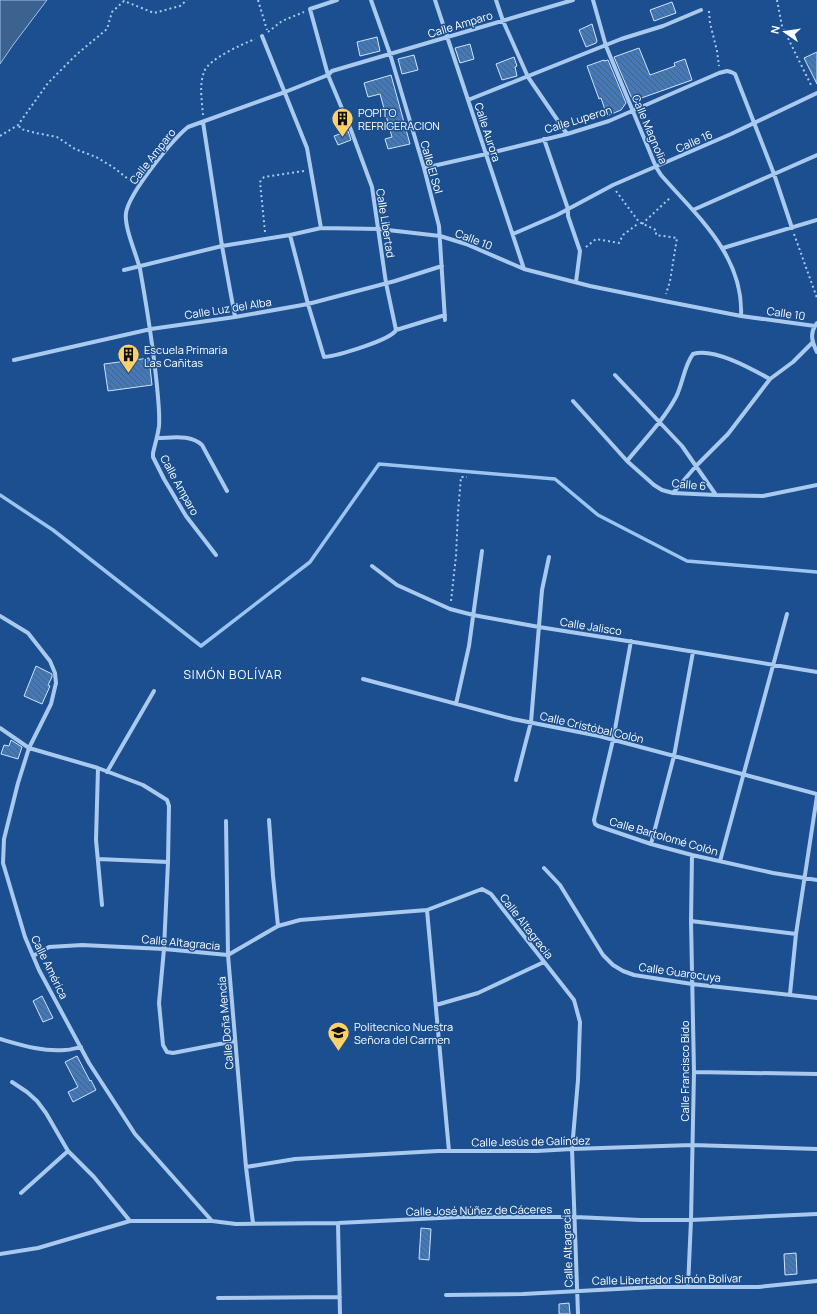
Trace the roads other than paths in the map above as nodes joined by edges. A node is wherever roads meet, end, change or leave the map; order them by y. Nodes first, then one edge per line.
1 (337, 0) edge
2 (372, 0) edge
3 (435, 0) edge
4 (496, 0) edge
5 (573, 0) edge
6 (593, 0) edge
7 (701, 10) road end
8 (503, 21) junction
9 (262, 36) road end
10 (448, 37) junction
11 (606, 46) junction
12 (390, 54) junction
13 (328, 75) junction
14 (528, 77) junction
15 (285, 92) junction
16 (816, 93) edge
17 (468, 100) junction
18 (632, 111) junction
19 (203, 122) junction
20 (754, 124) junction
21 (566, 134) junction
22 (544, 139) junction
23 (486, 154) junction
24 (817, 155) edge
25 (656, 167) junction
26 (424, 168) junction
27 (774, 174) junction
28 (568, 209) junction
29 (693, 210) junction
30 (817, 220) edge
31 (321, 228) junction
32 (792, 228) junction
33 (379, 229) junction
34 (513, 234) junction
35 (290, 235) junction
36 (440, 236) junction
37 (222, 246) junction
38 (723, 248) junction
39 (442, 266) junction
40 (139, 267) junction
41 (524, 269) junction
42 (124, 270) dead end
43 (576, 282) junction
44 (386, 283) junction
45 (308, 304) junction
46 (741, 316) junction
47 (235, 317) junction
48 (816, 325) edge
49 (151, 329) junction
50 (396, 330) junction
51 (812, 342) junction
52 (817, 352) edge
53 (14, 360) dead end
54 (615, 375) dead end
55 (770, 379) junction
56 (573, 401) dead end
57 (660, 423) junction
58 (157, 438) junction
59 (627, 460) junction
60 (696, 466) junction
61 (817, 485) edge
62 (227, 491) dead end
63 (672, 493) junction
64 (716, 496) junction
65 (482, 551) dead end
66 (216, 555) dead end
67 (549, 557) dead end
68 (372, 566) dead end
69 (787, 614) dead end
70 (473, 615) junction
71 (0, 616) edge
72 (538, 628) junction
73 (631, 641) junction
74 (693, 652) junction
75 (773, 665) junction
76 (817, 672) edge
77 (363, 679) dead end
78 (154, 691) dead end
79 (456, 704) junction
80 (531, 722) junction
81 (0, 728) edge
82 (613, 740) junction
83 (29, 748) junction
84 (674, 756) junction
85 (98, 768) junction
86 (107, 772) junction
87 (744, 775) junction
88 (516, 780) dead end
89 (817, 795) edge
90 (269, 820) dead end
91 (226, 821) dead end
92 (651, 844) junction
93 (692, 855) junction
94 (98, 859) junction
95 (720, 861) junction
96 (168, 862) junction
97 (544, 868) dead end
98 (805, 879) junction
99 (817, 880) edge
100 (102, 905) dead end
101 (427, 910) junction
102 (691, 921) junction
103 (278, 926) junction
104 (796, 934) junction
105 (164, 949) junction
106 (228, 955) junction
107 (33, 956) junction
108 (544, 962) junction
109 (692, 984) junction
110 (790, 994) junction
111 (817, 998) edge
112 (436, 1005) junction
113 (0, 1039) edge
114 (235, 1041) junction
115 (81, 1047) junction
116 (694, 1072) junction
117 (817, 1074) edge
118 (12, 1082) dead end
119 (692, 1145) junction
120 (572, 1149) junction
121 (817, 1149) edge
122 (68, 1150) junction
123 (450, 1151) junction
124 (246, 1167) junction
125 (21, 1193) dead end
126 (817, 1214) edge
127 (575, 1217) junction
128 (691, 1220) junction
129 (130, 1221) junction
130 (212, 1221) junction
131 (338, 1222) junction
132 (253, 1223) junction
133 (0, 1254) edge
134 (817, 1282) edge
135 (688, 1287) junction
136 (578, 1291) junction
137 (446, 1295) dead end
138 (340, 1297) junction
139 (218, 1298) dead end
140 (340, 1314) edge
141 (578, 1314) edge

1 - 13 street, Calle Libertad
2 - 12 street, Calle El Sol
3 - 10 street, Calle Aurora
4 - 8 street
5 - 8 street, Calle Amparo
6 - 11 street, Calle Magnolia
7 - 11 street
8 - 10 street, Calle Amparo
8 - 14 street
9 - 15 street
10 - 12 street, Calle Amparo
10 - 17 street, Calle Aurora
11 - 14 street
11 - 18 street, Calle Magnolia
12 - 13 street, Calle Amparo
12 - 26 street, Calle El Sol
13 - 15 street, Calle Amparo
13 - 33 street, Calle Libertad
14 - 17 street
14 - 21 street
15 - 19 street, Calle Amparo
15 - 31 street
16 - 20 street, Calle 16
17 - 23 street, Calle Aurora
18 - 20 street, Calle Luperon
18 - 21 street, Calle Luperon
18 - 25 street, Calle Magnolia
19 - 37 street
19 - 40 street, Calle Amparo
20 - 25 street, Calle 16
20 - 27 street
21 - 22 street, Calle Luperon
22 - 23 street, Calle Luperon
22 - 28 street
23 - 26 street, Calle Luperon
23 - 34 street, Calle Aurora
24 - 27 street
25 - 28 street, Calle 16
25 - 29 street, Calle Magnolia
26 - 36 street, Calle El Sol
27 - 29 street
27 - 32 street
28 - 34 street, Calle 16
28 - 43 street
29 - 38 street, Calle Magnolia
30 - 32 street
31 - 33 street, Calle 10
31 - 35 street, Calle 10
32 - 38 street
33 - 36 street, Calle 10
33 - 44 street, Calle Libertad
34 - 41 street, Calle Aurora
35 - 37 street, Calle 10
35 - 45 street
36 - 39 street, Calle El Sol
36 - 41 street, Calle 10
37 - 40 street, Calle 10
37 - 47 street
38 - 46 street, Calle Magnolia
39 - 44 street, Calle Luz del Alba
39 - 50 street, Calle El Sol
40 - 42 street, Calle 10
40 - 49 street, Calle Amparo
41 - 43 street, Calle 10
43 - 46 street, Calle 10
44 - 45 street, Calle Luz del Alba
44 - 50 street, Calle Libertad
45 - 47 street, Calle Luz del Alba
45 - 50 street
46 - 48 street, Calle 10
47 - 49 street, Calle Luz del Alba
48 - 51 street, Calle 10
49 - 53 street, Calle Luz del Alba
49 - 58 street, Calle Amparo
51 - 52 street
51 - 55 street
54 - 57 street
55 - 57 street
55 - 60 street
56 - 59 street, Calle 6
57 - 59 street
57 - 60 street
58 - 62 street
58 - 66 street, Calle Amparo
59 - 63 street, Calle 6
60 - 63 street
60 - 64 street
61 - 64 street, Calle 6
63 - 64 street, Calle 6
65 - 70 street
67 - 72 street
68 - 70 street, Calle Jalisco
69 - 75 street
70 - 72 street, Calle Jalisco
70 - 79 street
71 - 83 street, Calle América
72 - 73 street, Calle Jalisco
72 - 80 street
73 - 74 street, Calle Jalisco
73 - 82 street, Calle Bartolomé Colón
74 - 75 street, Calle Jalisco
74 - 84 street
75 - 76 street, Calle Jalisco
75 - 87 street
77 - 79 street, Calle Cristóbal Colón
78 - 86 street
79 - 80 street, Calle Cristóbal Colón
80 - 82 street, Calle Cristóbal Colón
80 - 88 street
81 - 83 street
82 - 84 street, Calle Cristóbal Colón
82 - 92 street, Calle Bartolomé Colón
83 - 85 street
83 - 107 street, Calle América
84 - 87 street, Calle Cristóbal Colón
84 - 92 street
85 - 86 street
85 - 94 street
86 - 96 street
87 - 89 street, Calle Cristóbal Colón
87 - 95 street
89 - 98 street
90 - 103 street
91 - 106 street, Calle Doña Mencía
92 - 93 street, Calle Bartolomé Colón
93 - 95 street, Calle Bartolomé Colón
93 - 102 street, Calle Francisco Bido
94 - 96 street
94 - 100 street
95 - 98 street, Calle Bartolomé Colón
96 - 105 street
97 - 109 street, Calle Guarocuya
98 - 99 street, Calle Bartolomé Colón
98 - 104 street
101 - 103 street, Calle Altagracia
101 - 108 street, Calle Altagracia
101 - 112 street
102 - 104 street
102 - 109 street, Calle Francisco Bido
103 - 106 street, Calle Altagracia
104 - 110 street
105 - 106 street, Calle Altagracia
105 - 107 street, Calle Altagracia
105 - 114 street
106 - 114 street, Calle Doña Mencía
107 - 115 street, Calle América
108 - 112 street
108 - 120 street, Calle Altagracia
109 - 110 street, Calle Guarocuya
109 - 116 street, Calle Francisco Bido
110 - 111 street, Calle Guarocuya
112 - 123 street
113 - 115 street
114 - 124 street, Calle Doña Mencía
115 - 130 street, Calle América
116 - 117 street
116 - 119 street, Calle Francisco Bido
118 - 122 street
119 - 120 street, Calle Jesús de Galíndez
119 - 121 street, Calle Jesús de Galíndez
119 - 128 street, Calle Francisco Bido
120 - 123 street, Calle Jesús de Galíndez
120 - 127 street, Calle Altagracia
122 - 125 street
122 - 129 street
123 - 124 street, Calle Jesús de Galíndez
124 - 132 street, Calle Doña Mencía
126 - 128 street, Calle José Núñez de Cáceres
127 - 128 street, Calle José Núñez de Cáceres
127 - 131 street, Calle José Núñez de Cáceres
127 - 136 street, Calle Altagracia
128 - 135 street, Calle Francisco Bido
129 - 130 street, Calle José Núñez de Cáceres
129 - 133 street, Calle José Núñez de Cáceres
130 - 132 street, Calle José Núñez de Cáceres
131 - 132 street, Calle José Núñez de Cáceres
131 - 138 street
134 - 135 street, Calle Libertador Simón Bolívar
135 - 136 street, Calle Libertador Simón Bolívar
136 - 137 street, Calle Libertador Simón Bolívar
136 - 141 street, Calle Altagracia
138 - 139 street
138 - 140 street

